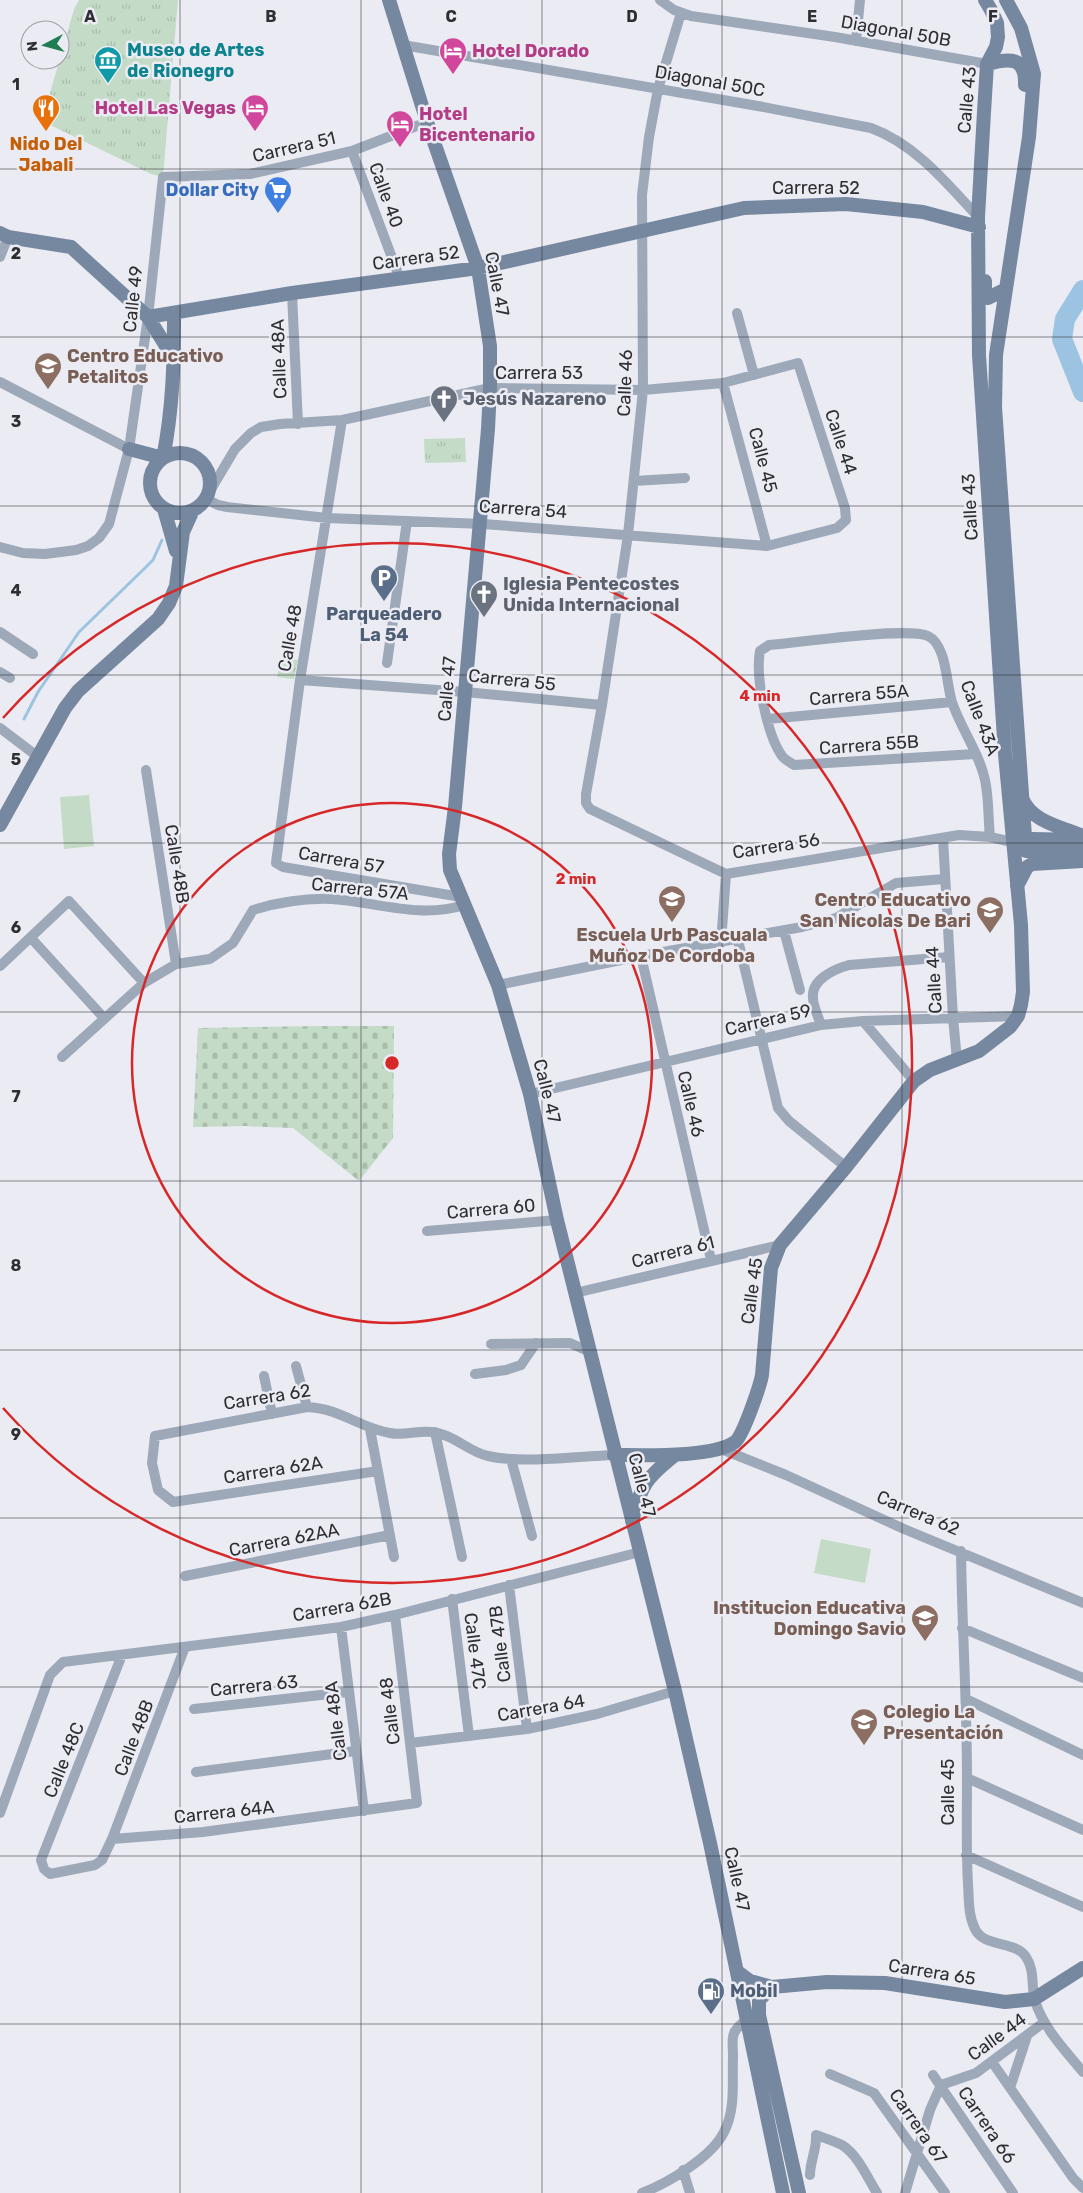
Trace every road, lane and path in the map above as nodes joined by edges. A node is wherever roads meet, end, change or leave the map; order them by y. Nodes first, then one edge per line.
1 (389, 0) edge
2 (860, 0) edge
3 (985, 0) edge
4 (1006, 0) edge
5 (666, 2) edge
6 (681, 13) junction
7 (856, 41) junction
8 (403, 45) junction
9 (987, 64) junction
10 (658, 89) junction
11 (427, 122) junction
12 (352, 151) junction
13 (163, 177) joint
14 (1021, 193) junction
15 (979, 222) junction
16 (642, 230) junction
17 (4, 235) edge
18 (979, 246) junction
19 (0, 257) edge
20 (478, 268) junction
21 (400, 279) junction
22 (1006, 289) junction
23 (292, 293) junction
24 (174, 313) junction
25 (737, 313) dead end
26 (148, 317) junction
27 (174, 359) junction
28 (798, 363) joint
29 (754, 375) junction
30 (0, 382) edge
31 (723, 384) junction
32 (490, 388) junction
33 (643, 390) junction
34 (342, 420) junction
35 (170, 421) junction
36 (298, 424) junction
37 (130, 449) junction
38 (184, 452) junction
39 (162, 458) junction
40 (152, 469) junction
41 (685, 478) dead end
42 (634, 481) junction
43 (206, 497) junction
44 (164, 509) junction
45 (193, 510) junction
46 (327, 518) junction
47 (407, 521) junction
48 (479, 524) junction
49 (837, 528) joint
50 (628, 535) junction
51 (767, 546) junction
52 (0, 547) edge
53 (178, 559) junction
54 (0, 632) edge
55 (33, 654) dead end
56 (387, 663) dead end
57 (0, 672) edge
58 (10, 678) dead end
59 (300, 680) junction
60 (466, 692) junction
61 (952, 702) junction
62 (602, 705) junction
63 (768, 719) junction
64 (0, 728) edge
65 (975, 754) junction
66 (37, 756) junction
67 (146, 770) dead end
68 (588, 780) joint
69 (1021, 795) junction
70 (0, 826) edge
71 (1083, 836) edge
72 (990, 837) junction
73 (943, 838) junction
74 (1083, 840) edge
75 (1021, 844) junction
76 (1083, 851) edge
77 (1083, 861) edge
78 (276, 863) joint
79 (726, 874) junction
80 (944, 879) junction
81 (1016, 886) junction
82 (458, 899) junction
83 (444, 910) junction
84 (784, 931) junction
85 (31, 938) junction
86 (738, 940) junction
87 (721, 943) junction
88 (641, 956) junction
89 (950, 957) junction
90 (176, 964) junction
91 (0, 966) edge
92 (144, 983) junction
93 (498, 985) junction
94 (800, 990) dead end
95 (1018, 1016) junction
96 (104, 1018) junction
97 (953, 1018) junction
98 (863, 1021) junction
99 (821, 1025) junction
100 (761, 1038) junction
101 (62, 1057) dead end
102 (957, 1060) junction
103 (664, 1062) junction
104 (914, 1081) junction
105 (530, 1094) junction
106 (846, 1167) junction
107 (557, 1220) junction
108 (427, 1231) dead end
109 (780, 1245) junction
110 (712, 1260) junction
111 (575, 1293) junction
112 (586, 1335) junction
113 (536, 1343) junction
114 (570, 1343) junction
115 (491, 1344) dead end
116 (590, 1352) junction
117 (296, 1366) dead end
118 (475, 1374) dead end
119 (264, 1376) dead end
120 (307, 1407) junction
121 (272, 1414) junction
122 (370, 1429) junction
123 (435, 1432) junction
124 (737, 1441) junction
125 (721, 1449) junction
126 (614, 1455) junction
127 (676, 1455) junction
128 (739, 1456) junction
129 (511, 1459) junction
130 (378, 1471) junction
131 (172, 1502) joint
132 (632, 1522) junction
133 (390, 1535) junction
134 (532, 1536) dead end
135 (640, 1552) junction
136 (961, 1552) junction
137 (394, 1557) dead end
138 (462, 1557) dead end
139 (185, 1576) dead end
140 (509, 1585) junction
141 (452, 1599) junction
142 (1083, 1603) edge
143 (395, 1615) junction
144 (341, 1627) junction
145 (962, 1628) junction
146 (184, 1647) junction
147 (122, 1655) junction
148 (1083, 1678) edge
149 (674, 1690) junction
150 (348, 1692) junction
151 (966, 1699) junction
152 (194, 1709) dead end
153 (527, 1729) junction
154 (470, 1736) junction
155 (410, 1743) junction
156 (355, 1751) junction
157 (1083, 1755) edge
158 (196, 1772) dead end
159 (967, 1778) junction
160 (417, 1803) joint
161 (364, 1811) junction
162 (0, 1812) edge
163 (1083, 1830) edge
164 (112, 1839) junction
165 (966, 1855) junction
166 (1083, 1907) edge
167 (1083, 1968) edge
168 (738, 1972) junction
169 (772, 1987) junction
170 (1034, 1999) junction
171 (747, 2020) junction
172 (1044, 2023) junction
173 (1026, 2036) junction
174 (992, 2062) junction
175 (1083, 2072) edge
176 (830, 2074) dead end
177 (933, 2075) dead end
178 (941, 2084) junction
179 (1010, 2088) junction
180 (916, 2153) junction
181 (683, 2170) junction
182 (810, 2175) dead end
183 (1083, 2188) edge
184 (642, 2193) edge
185 (690, 2193) edge
186 (783, 2193) edge
187 (799, 2193) edge
188 (877, 2193) edge
189 (906, 2193) edge
190 (945, 2193) edge
191 (1013, 2193) edge

1 - 8 street, Calle 47
2 - 7 street
3 - 9 street, Calle 43
4 - 14 street, Calle 43
5 - 6 street
6 - 7 street, Diagonal 50B
6 - 10 street, Calle 46
7 - 9 street, Diagonal 50B
8 - 10 street, Diagonal 50C
8 - 11 street, Calle 47
9 - 14 street
9 - 15 street, Calle 43
10 - 15 street, Diagonal 50C
10 - 16 street, Calle 46
11 - 12 street, Carrera 51
11 - 20 street, Calle 47
12 - 13 street, Carrera 51
12 - 21 street, Calle 40
13 - 26 street, Calle 49
14 - 22 street, Calle 43
15 - 16 street, Carrera 52
15 - 18 street, Calle 43
16 - 20 street, Carrera 52
16 - 33 street, Calle 46
17 - 19 street
17 - 26 street
18 - 22 street
18 - 75 street, Calle 43
20 - 21 street, Carrera 52
20 - 32 street, Calle 47
21 - 23 street, Carrera 52
22 - 69 street, Calle 43
23 - 24 street, Carrera 52
23 - 36 street, Calle 48A
24 - 26 street, Carrera 52
24 - 27 street
25 - 29 street
26 - 27 street
26 - 37 street, Calle 49
27 - 35 street
28 - 29 street, Carrera 53
28 - 49 street, Calle 44
29 - 31 street, Carrera 53
30 - 37 street
31 - 33 street, Carrera 53
31 - 51 street, Calle 45
32 - 33 street, Carrera 53
32 - 34 street, Carrera 53
32 - 48 street, Calle 47
33 - 42 street, Calle 46
34 - 36 street, Carrera 53
34 - 46 street, Calle 48
35 - 38 street
35 - 39 street
36 - 43 street, Carrera 53
37 - 39 street
37 - 40 street
37 - 52 street, Calle 49
38 - 39 street
38 - 43 street
39 - 40 street
40 - 44 street
41 - 42 street
42 - 50 street, Calle 46
43 - 45 street
43 - 46 street, Carrera 54
44 - 45 street
44 - 53 street
45 - 53 street
46 - 47 street, Carrera 54
46 - 59 street, Calle 48
47 - 48 street, Carrera 54
47 - 56 street
48 - 50 street, Carrera 54
48 - 60 street, Calle 47
49 - 51 street, Carrera 54
50 - 51 street, Carrera 54
50 - 62 street, Calle 46
53 - 66 street
54 - 55 street
57 - 58 street
59 - 60 street, Carrera 55
59 - 78 street, Calle 48
60 - 62 street, Carrera 55
60 - 82 street, Calle 47
61 - 63 street, Carrera 55A
61 - 63 street, Calle 43A
61 - 65 street, Calle 43A
62 - 68 street, Calle 46
63 - 65 street, Carrera 55B
64 - 66 street
65 - 72 street, Calle 43A
66 - 70 street
67 - 90 street, Calle 48B
68 - 79 street, Carrera 56
69 - 71 street
69 - 75 street, Calle 43
72 - 73 street, Carrera 56
72 - 75 street, Carrera 56
73 - 79 street, Carrera 56
73 - 80 street, Calle 44
74 - 75 street, Carrera 56
75 - 76 street, Carrera 56
75 - 81 street, Calle 43
77 - 81 street
78 - 82 street, Carrera 57
79 - 87 street
80 - 84 street
80 - 89 street, Calle 44
81 - 95 street, Calle 43
82 - 83 street, Carrera 57A
82 - 83 street
82 - 93 street, Calle 47
83 - 90 street, Carrera 57A
84 - 86 street
84 - 94 street
85 - 91 street
85 - 92 street
85 - 96 street
86 - 87 street
86 - 100 street
87 - 88 street
88 - 93 street
88 - 103 street, Calle 46
89 - 97 street, Calle 44
89 - 99 street
90 - 92 street, Carrera 57A
92 - 96 street
93 - 105 street, Calle 47
95 - 97 street, Carrera 59
95 - 102 street, Calle 45
96 - 101 street
97 - 98 street, Carrera 59
97 - 102 street, Calle 44
98 - 99 street, Carrera 59
98 - 104 street
99 - 100 street, Carrera 59
100 - 103 street, Carrera 59
100 - 106 street
102 - 104 street, Calle 45
103 - 105 street, Carrera 59
103 - 110 street, Calle 46
104 - 106 street, Calle 45
105 - 107 street, Calle 47
106 - 109 street, Calle 45
107 - 108 street, Carrera 60
107 - 111 street, Calle 47
109 - 110 street, Carrera 61
109 - 124 street, Calle 45
110 - 111 street, Carrera 61
111 - 112 street, Calle 47
112 - 114 street
112 - 116 street, Calle 47
113 - 114 street
113 - 115 street
113 - 118 street
114 - 116 street
116 - 126 street, Calle 47
117 - 120 street
119 - 121 street
120 - 121 street, Carrera 62
120 - 122 street, Carrera 62
121 - 131 street, Carrera 62
122 - 123 street, Carrera 62
122 - 130 street
123 - 129 street, Carrera 62
123 - 138 street
124 - 125 street
124 - 128 street
125 - 127 street
125 - 128 street
126 - 127 street
126 - 129 street, Carrera 62
126 - 132 street, Calle 47
127 - 132 street
128 - 136 street, Carrera 62
129 - 134 street
130 - 131 street, Carrera 62A
130 - 133 street
132 - 135 street, Calle 47
133 - 137 street
133 - 139 street, Carrera 62AA
135 - 140 street, Carrera 62B
135 - 149 street, Calle 47
136 - 142 street, Carrera 62
136 - 145 street, Calle 45
140 - 141 street, Carrera 62B
140 - 153 street, Calle 47B
141 - 143 street, Carrera 62B
141 - 154 street, Calle 47C
143 - 144 street, Carrera 62B
143 - 155 street, Calle 48
144 - 146 street, Carrera 62B
144 - 150 street, Calle 48A
145 - 148 street
145 - 151 street, Calle 45
146 - 147 street, Carrera 62B
146 - 164 street, Calle 48B
147 - 162 street, Carrera 62B
147 - 164 street, Calle 48C
149 - 153 street, Carrera 64
149 - 168 street, Calle 47
150 - 152 street, Carrera 63
150 - 156 street, Calle 48A
151 - 157 street
151 - 159 street, Calle 45
153 - 154 street, Carrera 64
154 - 155 street, Carrera 64
155 - 160 street, Calle 48
156 - 158 street
156 - 161 street, Calle 48A
159 - 163 street
159 - 165 street, Calle 45
160 - 161 street, Carrera 64A
161 - 164 street, Carrera 64A
165 - 166 street
165 - 170 street, Calle 45
167 - 170 street
168 - 169 street, Carrera 65
168 - 171 street, Calle 47
169 - 170 street, Carrera 65
169 - 187 street
170 - 172 street
171 - 181 street
171 - 186 street, Calle 47
172 - 173 street, Calle 44
172 - 175 street
173 - 174 street, Calle 44
173 - 179 street
174 - 178 street, Calle 44
174 - 179 street
176 - 180 street, Carrera 67
177 - 178 street, Carrera 66
178 - 180 street
178 - 191 street, Carrera 66
179 - 183 street
180 - 189 street
180 - 190 street, Carrera 67
181 - 184 street
181 - 185 street
182 - 188 street

